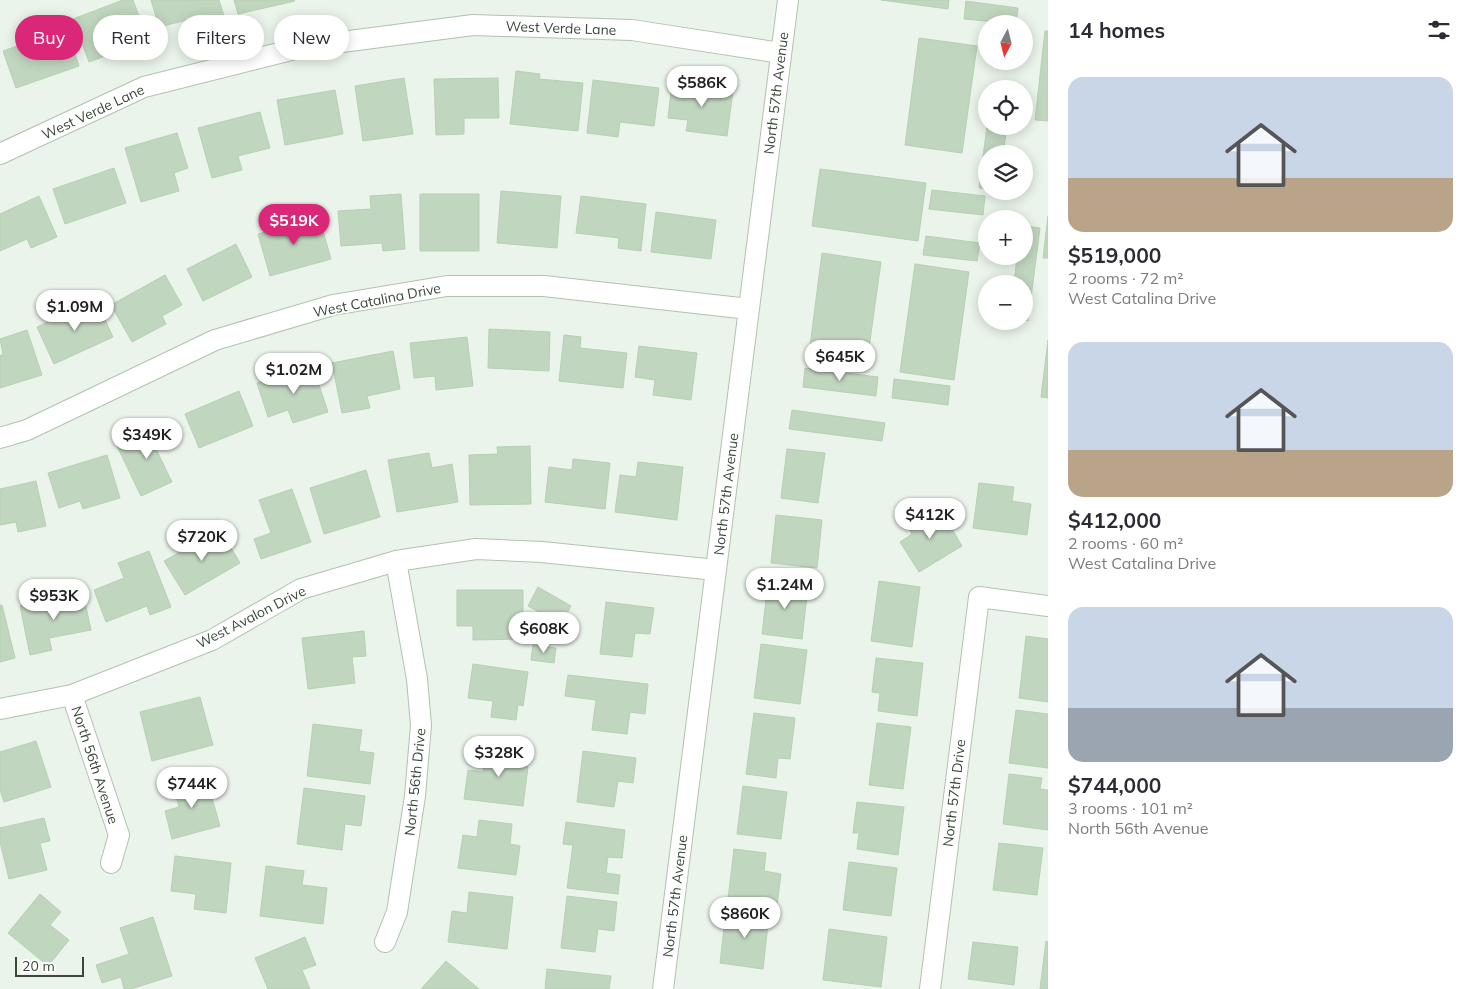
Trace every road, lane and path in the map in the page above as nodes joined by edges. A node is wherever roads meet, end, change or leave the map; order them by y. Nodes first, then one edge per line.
1 (788, 0) edge
2 (781, 53) junction
3 (0, 154) edge
4 (748, 309) junction
5 (0, 438) edge
6 (396, 561) junction
7 (716, 570) junction
8 (1048, 606) edge
9 (72, 695) junction
10 (0, 709) edge
11 (112, 863) dead end
12 (385, 942) dead end
13 (664, 989) edge
14 (930, 989) edge

1 - 2 street, North 57th Avenue
2 - 3 street, West Verde Lane
2 - 4 street, North 57th Avenue
4 - 5 street, West Catalina Drive
4 - 7 street, North 57th Avenue
6 - 7 street, West Avalon Drive
6 - 9 street, West Avalon Drive
6 - 12 street, North 56th Drive
7 - 13 street, North 57th Avenue
8 - 14 street, North 57th Drive
9 - 10 street, West Avalon Drive
9 - 11 street, North 56th Avenue

